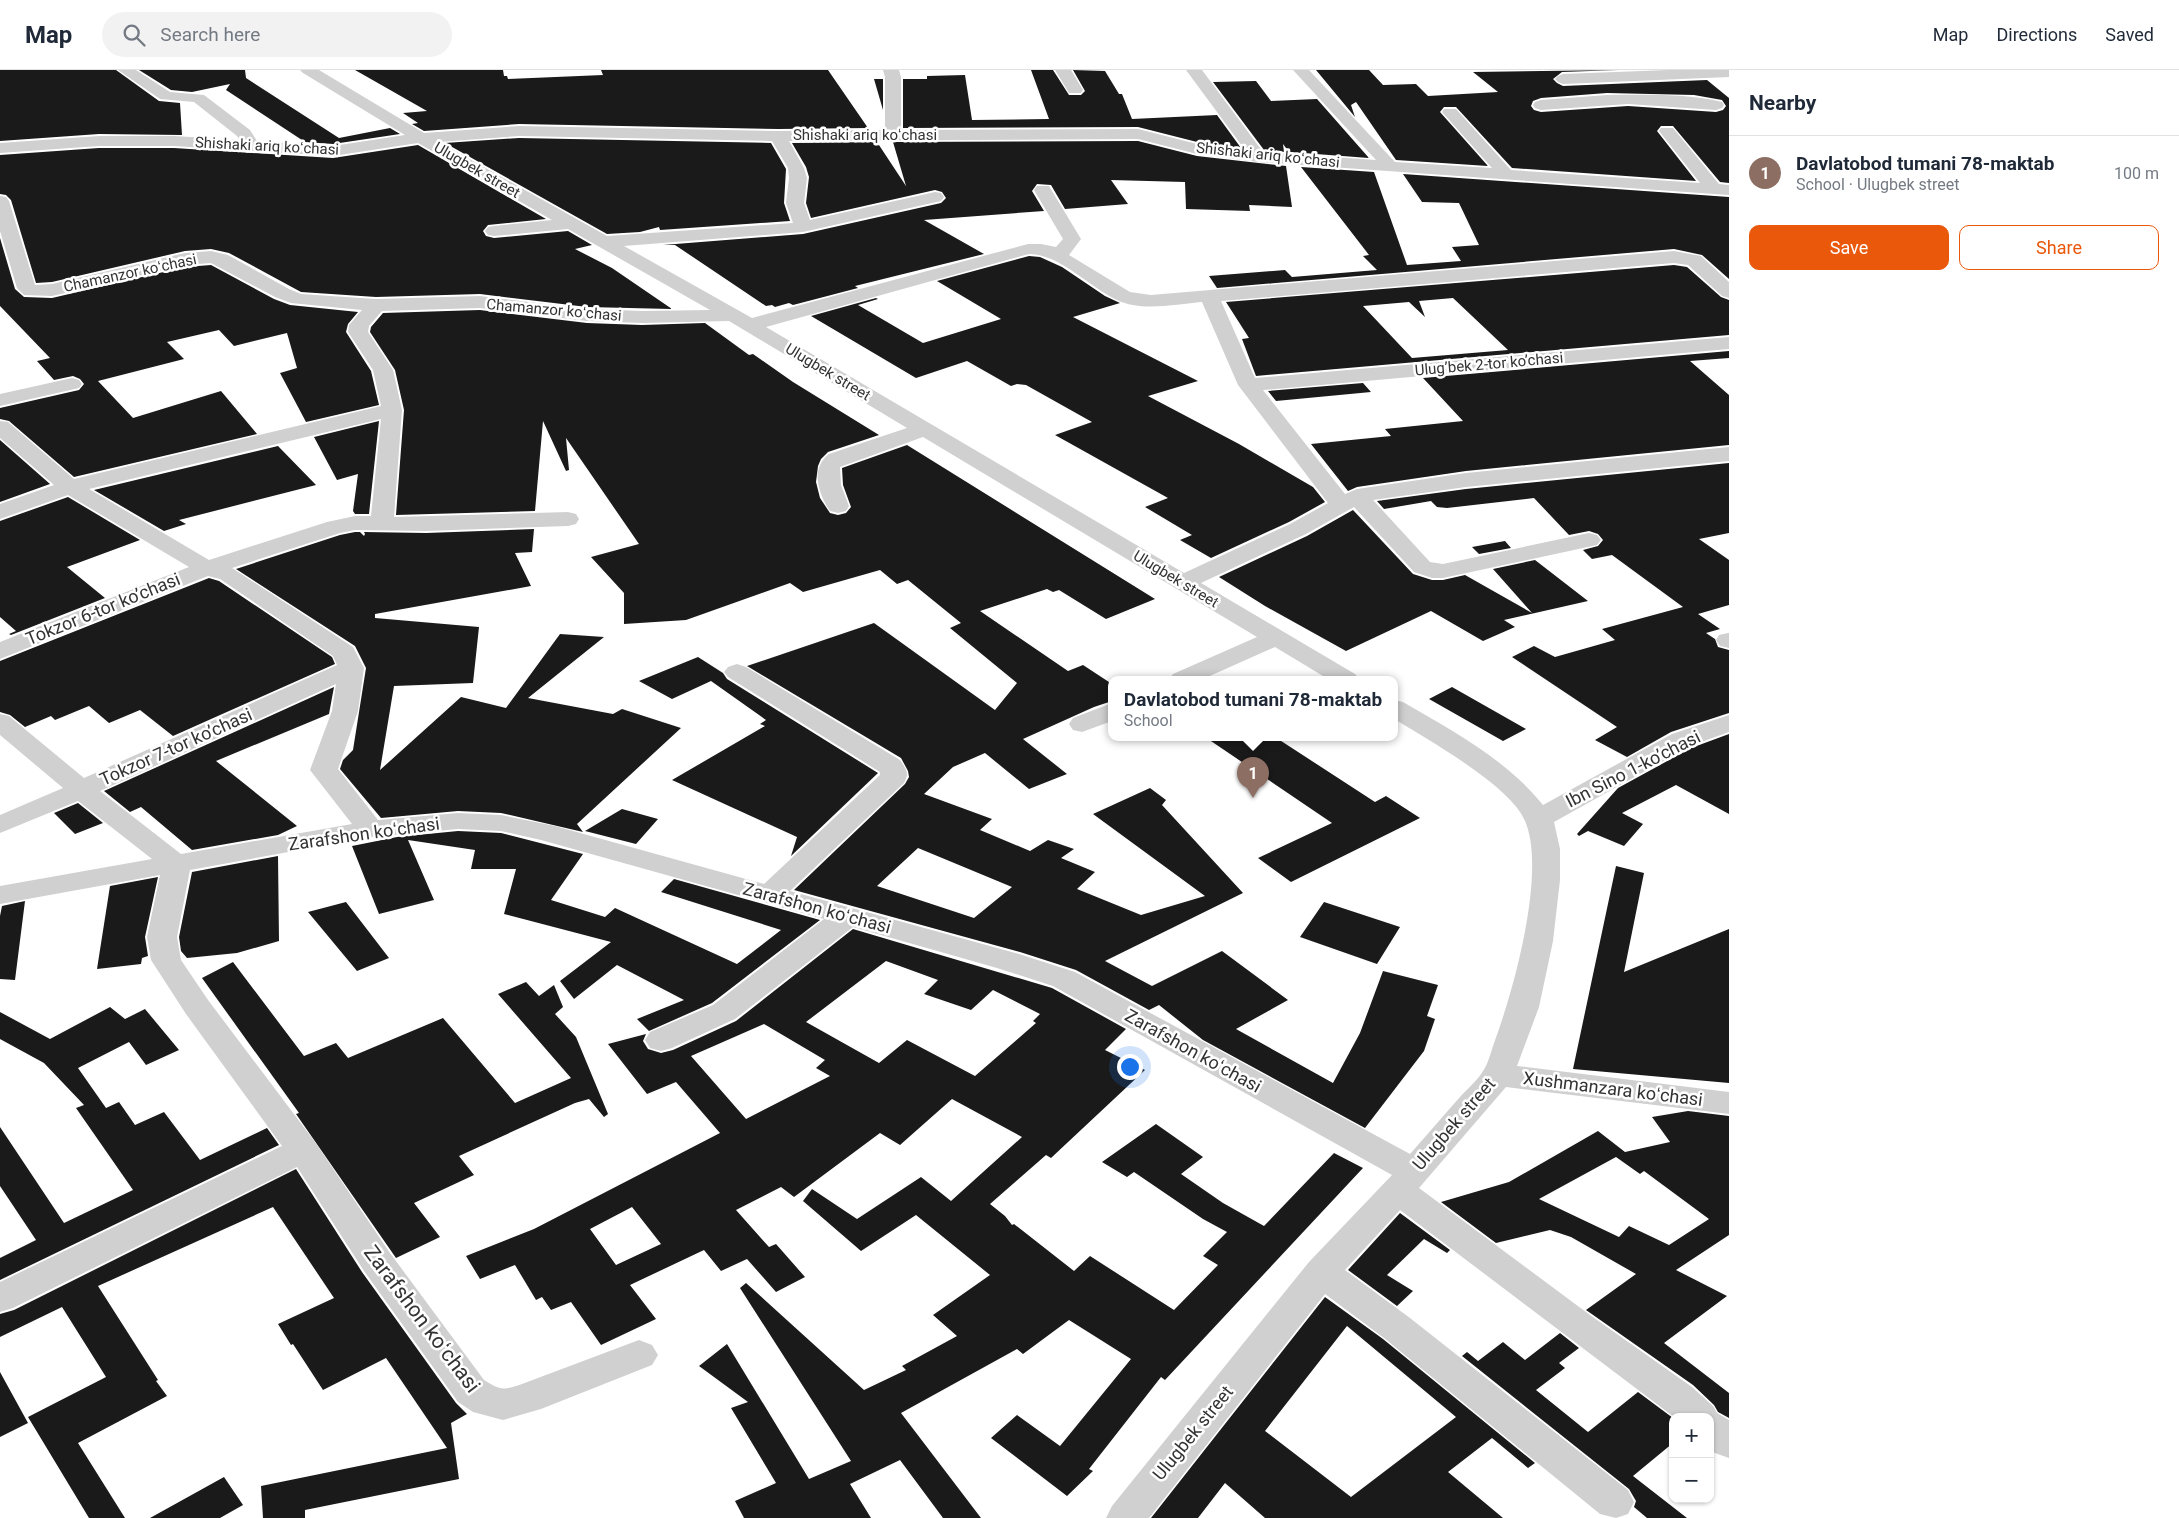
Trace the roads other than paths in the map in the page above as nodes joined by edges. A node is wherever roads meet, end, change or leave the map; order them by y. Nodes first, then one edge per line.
1 (126, 70) edge
2 (308, 70) edge
3 (891, 70) edge
4 (1064, 70) edge
5 (1194, 70) edge
6 (1301, 70) edge
7 (1729, 72) edge
8 (1558, 74) edge
9 (1075, 90) dead end
10 (1587, 100) junction
11 (1541, 105) dead end
12 (1716, 105) dead end
13 (1450, 112) dead end
14 (1667, 131) dead end
15 (893, 135) junction
16 (778, 136) junction
17 (421, 138) junction
18 (250, 144) junction
19 (0, 148) edge
20 (1258, 157) junction
21 (1390, 166) junction
22 (1506, 174) junction
23 (1721, 189) edge
24 (1043, 190) dead end
25 (936, 197) dead end
26 (0, 201) edge
27 (570, 223) junction
28 (803, 227) junction
29 (494, 231) dead end
30 (602, 242) junction
31 (1059, 256) junction
32 (1729, 292) edge
33 (1210, 296) junction
34 (376, 306) junction
35 (741, 320) junction
36 (1729, 343) edge
37 (72, 384) dead end
38 (1248, 385) junction
39 (0, 400) edge
40 (392, 410) junction
41 (0, 428) edge
42 (924, 429) junction
43 (1729, 454) edge
44 (70, 487) junction
45 (1349, 500) junction
46 (838, 506) dead end
47 (0, 512) edge
48 (568, 519) dead end
49 (382, 523) junction
50 (1589, 540) dead end
51 (207, 568) junction
52 (1182, 583) junction
53 (1275, 638) junction
54 (0, 651) edge
55 (351, 668) junction
56 (737, 672) dead end
57 (1189, 676) edge
58 (1341, 676) edge
59 (1398, 710) edge
60 (1108, 712) edge
61 (0, 722) edge
62 (1729, 723) edge
63 (1082, 724) dead end
64 (81, 790) junction
65 (1539, 819) junction
66 (0, 824) edge
67 (371, 829) junction
68 (177, 865) junction
69 (0, 895) edge
70 (769, 895) junction
71 (848, 916) junction
72 (661, 1040) dead end
73 (1498, 1075) junction
74 (1729, 1103) edge
75 (303, 1150) junction
76 (1405, 1180) junction
77 (1322, 1272) junction
78 (0, 1298) edge
79 (639, 1355) dead end
80 (1696, 1413) edge
81 (1714, 1429) edge
82 (1729, 1442) edge
83 (1614, 1502) dead end
84 (1126, 1518) edge

1 - 18 street
2 - 17 street, Ulugbek street
3 - 15 street
4 - 9 street
5 - 20 street
6 - 21 street
7 - 8 street
8 - 10 street
10 - 11 street
10 - 12 street
13 - 22 street
14 - 23 street
15 - 16 street, Shishaki ariq koʻchasi
15 - 20 street, Shishaki ariq koʻchasi
16 - 17 street, Shishaki ariq koʻchasi
16 - 28 street
17 - 18 street, Shishaki ariq koʻchasi
17 - 27 street, Ulugbek street
18 - 19 street, Shishaki ariq koʻchasi
20 - 21 street, Shishaki ariq koʻchasi
21 - 22 street, Shishaki ariq koʻchasi
22 - 23 street, Shishaki ariq koʻchasi
24 - 31 street
25 - 28 street
26 - 34 street, Chamanzor koʻchasi
27 - 29 street
27 - 30 street, Ulugbek street
28 - 30 street
30 - 35 street, Ulugbek street
31 - 33 street, Chamanzor koʻchasi
31 - 35 street, Chamanzor koʻchasi
32 - 33 street, Chamanzor koʻchasi
33 - 38 street
34 - 35 street, Chamanzor koʻchasi
34 - 40 street
35 - 42 street, Ulugbek street
36 - 38 street, Ulugʼbek 2-tor koʼchasi
37 - 39 street
38 - 45 street
40 - 44 street
40 - 49 street
41 - 44 street
42 - 46 street
42 - 52 street, Ulugbek street
43 - 45 street
44 - 47 street
44 - 51 street
45 - 50 street
45 - 52 street
48 - 49 street
49 - 51 street
51 - 54 street, Tokzor 6-tor koʼchasi
51 - 55 street
52 - 53 street, Ulugbek street
53 - 57 street
53 - 58 street, Ulugbek street
55 - 64 street, Tokzor 7-tor koʼchasi
55 - 67 street
56 - 70 street
59 - 65 street, Ulugbek street
60 - 63 street
61 - 64 street
62 - 65 street, Ibn Sino 1-koʼchasi
64 - 66 street, Tokzor 7-tor koʼchasi
64 - 68 street
65 - 73 street, Ulugbek street
67 - 68 street, Zarafshon koʻchasi
67 - 70 street, Zarafshon koʻchasi
68 - 69 street, Zarafshon koʻchasi
68 - 75 street, Zarafshon koʻchasi
70 - 71 street, Zarafshon koʻchasi
71 - 72 street
71 - 76 street, Zarafshon koʻchasi
73 - 74 street, Xushmanzara koʻchasi
73 - 76 street, Ulugbek street
75 - 78 street
75 - 79 street, Zarafshon koʻchasi
76 - 77 street, Ulugbek street
76 - 80 street, Zarafshon koʻchasi
77 - 83 street
77 - 84 street, Ulugbek street
81 - 82 street

